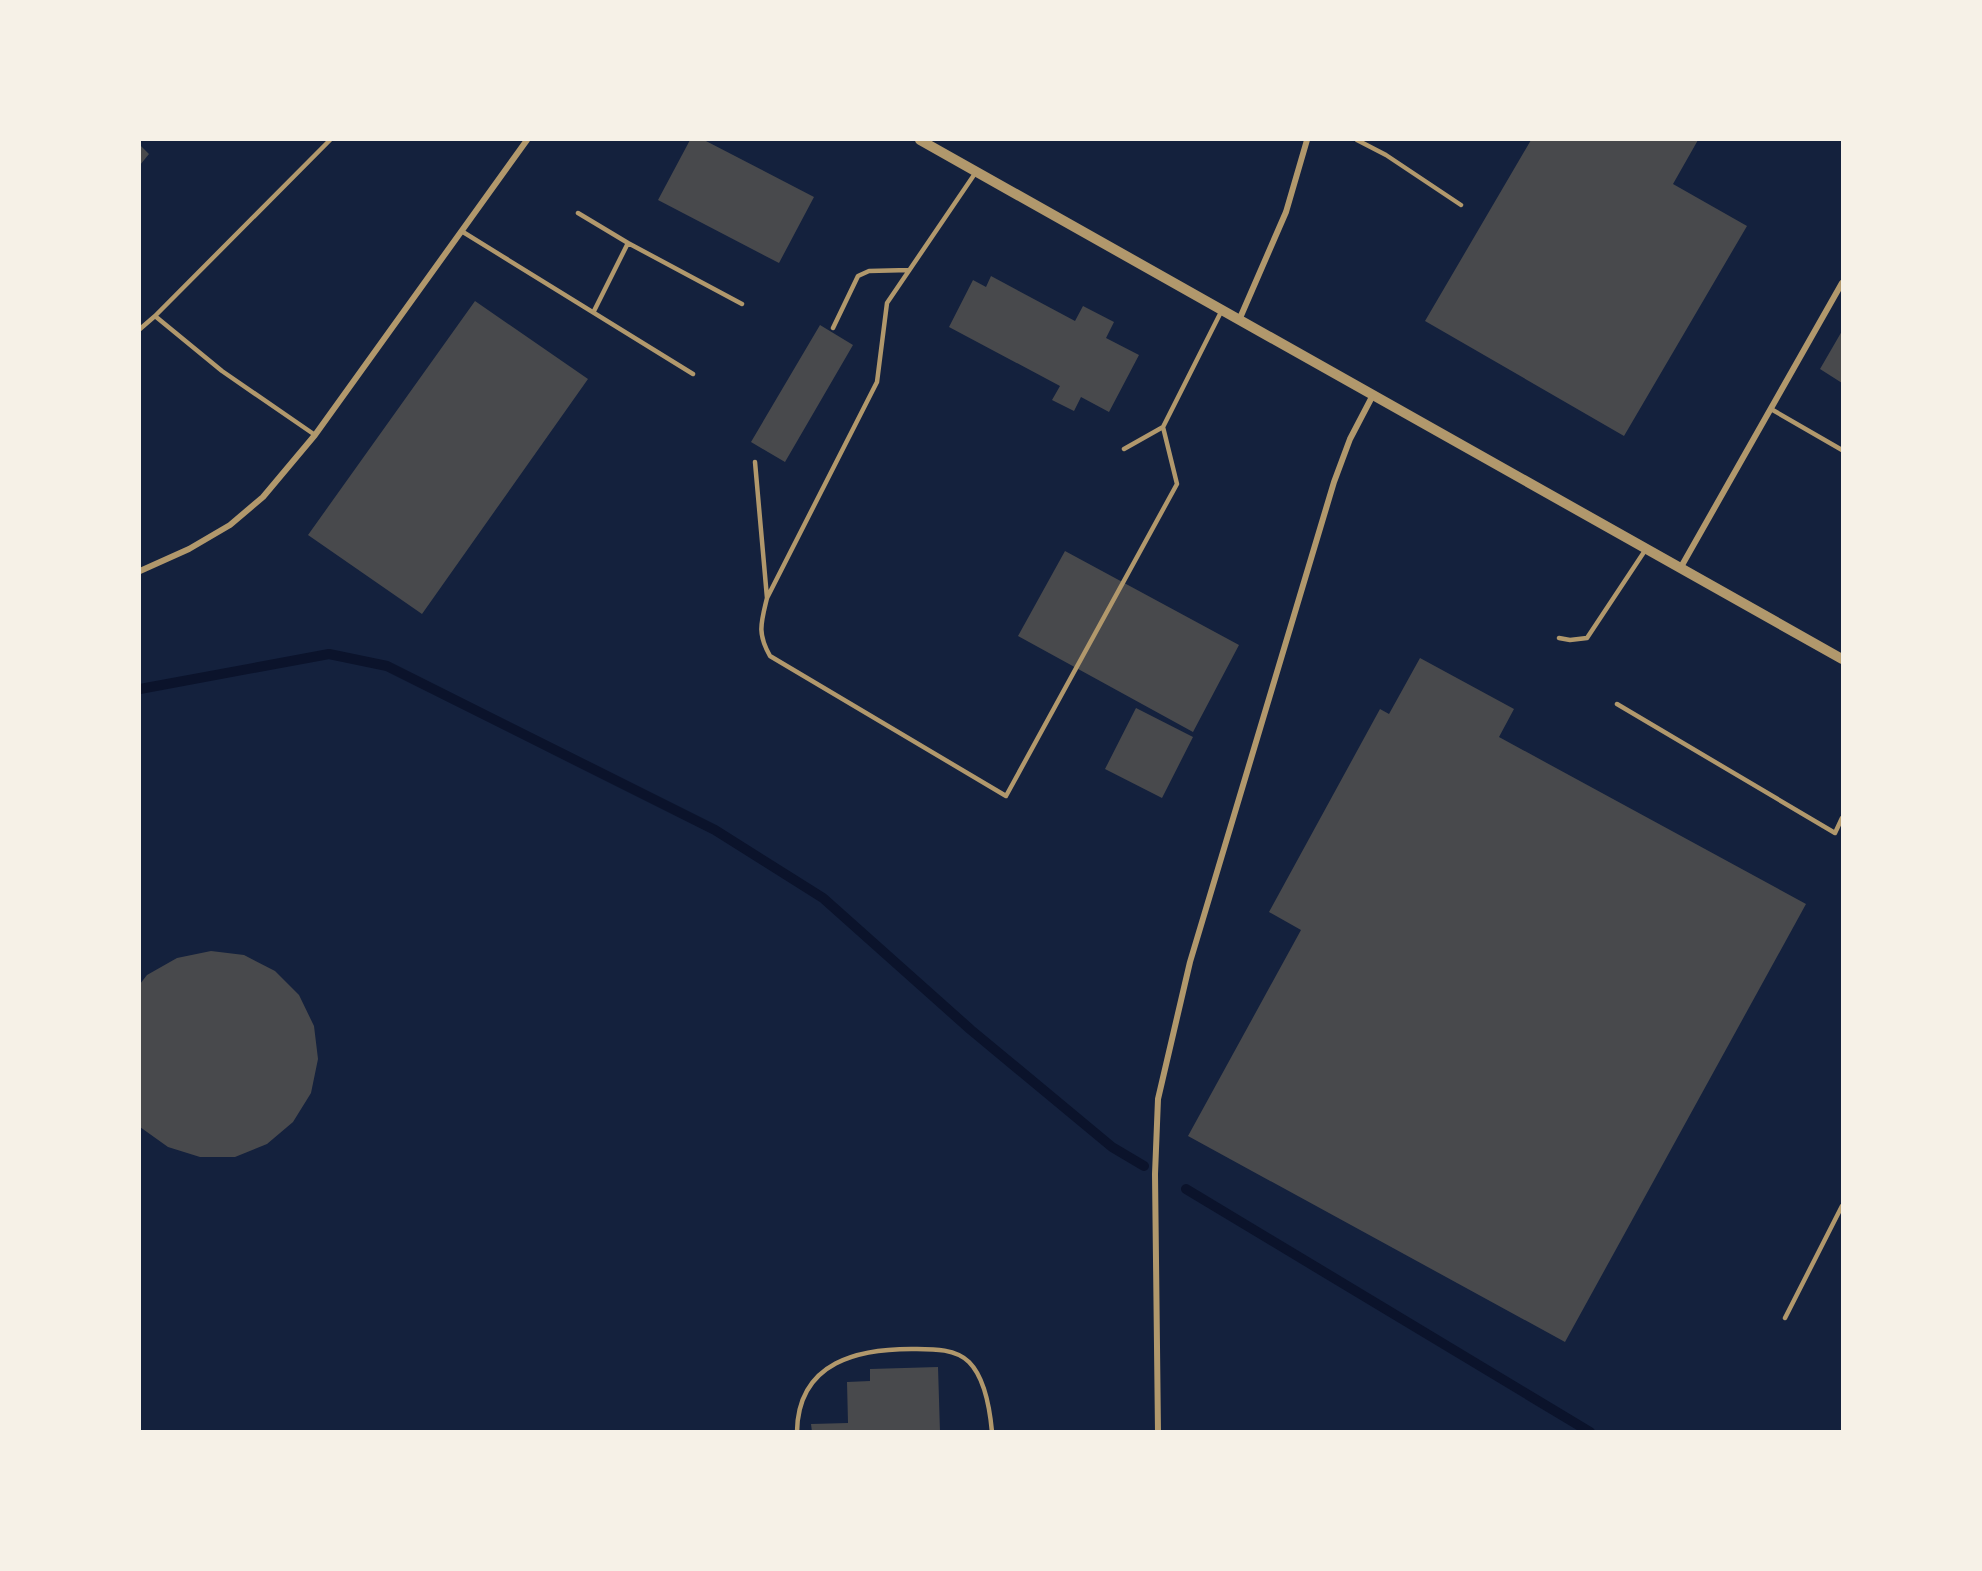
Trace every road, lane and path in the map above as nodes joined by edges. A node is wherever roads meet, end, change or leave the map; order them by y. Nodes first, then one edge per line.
1 (330, 140) edge
2 (527, 140) edge
3 (920, 140) edge
4 (1305, 140) edge
5 (1357, 140) edge
6 (976, 171) junction
7 (1461, 205) dead end
8 (578, 213) dead end
9 (463, 232) junction
10 (628, 243) junction
11 (909, 270) junction
12 (1842, 283) edge
13 (742, 304) dead end
14 (1223, 309) junction
15 (594, 312) junction
16 (155, 316) junction
17 (1240, 318) junction
18 (833, 328) dead end
19 (140, 329) edge
20 (693, 374) dead end
21 (1374, 393) junction
22 (1771, 409) junction
23 (1163, 427) junction
24 (315, 435) junction
25 (1124, 449) dead end
26 (1842, 450) edge
27 (755, 462) dead end
28 (1646, 548) junction
29 (1682, 567) junction
30 (140, 571) edge
31 (767, 598) junction
32 (1559, 638) dead end
33 (1842, 659) edge
34 (1617, 704) dead end
35 (1842, 818) edge
36 (1842, 1206) edge
37 (1785, 1318) dead end
38 (796, 1431) edge
39 (992, 1431) edge
40 (1158, 1431) edge

1 - 16 lane
2 - 9 street
3 - 6 street
4 - 17 street
5 - 7 lane
6 - 11 lane
6 - 14 street
8 - 10 lane
9 - 15 lane
9 - 24 street
10 - 13 lane
10 - 15 lane
11 - 18 lane
11 - 31 lane
12 - 22 street
14 - 17 street
14 - 23 lane
15 - 20 lane
16 - 19 lane
16 - 24 lane
17 - 21 street
21 - 28 street
21 - 40 street
22 - 26 lane
22 - 29 street
23 - 25 lane
23 - 31 lane
24 - 30 street
27 - 31 lane
28 - 29 street
28 - 32 lane
29 - 33 street
34 - 35 lane
36 - 37 lane
38 - 39 lane

